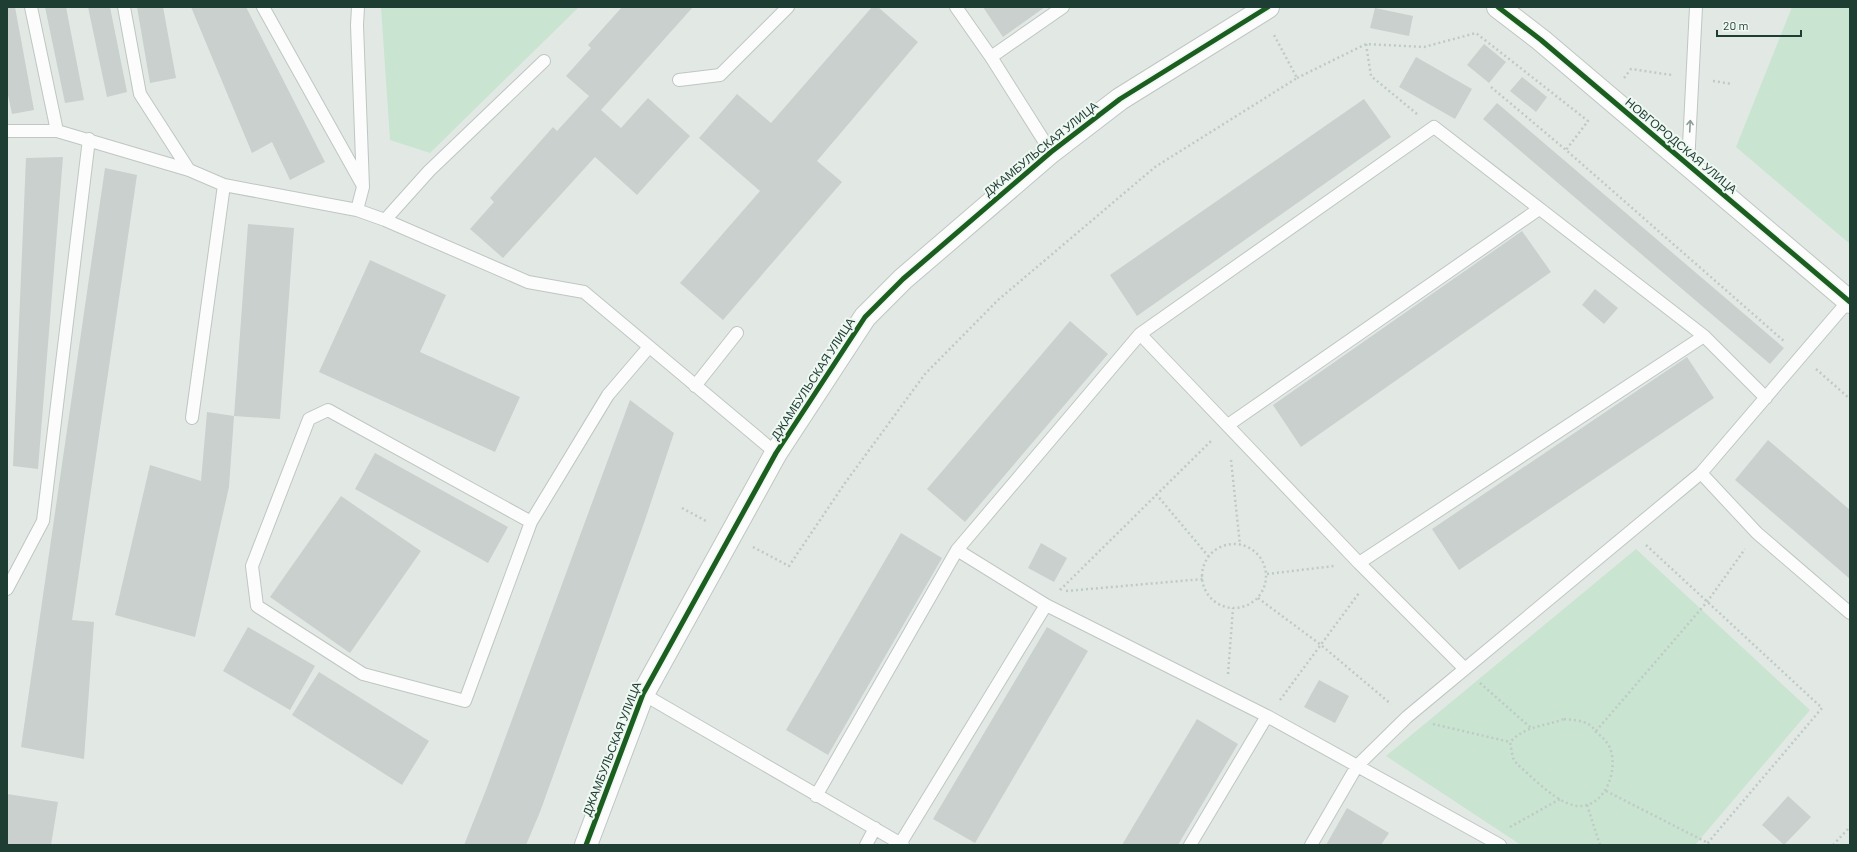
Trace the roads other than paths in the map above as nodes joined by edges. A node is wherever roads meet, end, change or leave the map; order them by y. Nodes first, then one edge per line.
1 (31, 7) edge
2 (124, 7) edge
3 (263, 7) edge
4 (358, 7) edge
5 (788, 7) edge
6 (956, 7) edge
7 (1063, 7) edge
8 (1498, 7) edge
9 (1696, 7) edge
10 (1264, 9) edge
11 (991, 57) junction
12 (544, 61) dead end
13 (679, 80) dead end
14 (7, 131) edge
15 (57, 131) junction
16 (89, 139) junction
17 (1051, 152) junction
18 (1688, 165) junction
19 (189, 170) junction
20 (224, 186) junction
21 (363, 187) junction
22 (1539, 209) junction
23 (357, 210) junction
24 (385, 220) junction
25 (1850, 301) edge
26 (737, 333) dead end
27 (1140, 334) junction
28 (1704, 336) junction
29 (649, 347) junction
30 (695, 386) junction
31 (1766, 398) junction
32 (192, 418) dead end
33 (1228, 425) junction
34 (776, 453) junction
35 (1701, 473) junction
36 (531, 522) junction
37 (957, 550) junction
38 (1359, 562) junction
39 (7, 589) edge
40 (1046, 605) junction
41 (1850, 613) edge
42 (1465, 669) junction
43 (643, 694) junction
44 (1267, 716) junction
45 (1358, 766) junction
46 (816, 796) junction
47 (875, 828) junction
48 (1495, 842) edge
49 (901, 844) edge
50 (586, 845) edge
51 (866, 845) edge
52 (1190, 845) edge
53 (1311, 845) edge

1 - 15 lane
2 - 19 lane
3 - 21 lane
4 - 21 lane
5 - 13 lane
6 - 11 lane
7 - 11 lane
8 - 18 street, НОВГОРОДСКАЯ УЛИЦА
18 -> 9 lane
10 - 17 street, ДЖАМБУЛЬСКАЯ УЛИЦА
11 - 17 lane
12 - 24 lane
14 - 15 lane
15 - 16 lane
16 - 19 lane
16 - 39 lane
17 - 34 street, ДЖАМБУЛЬСКАЯ УЛИЦА
18 - 25 street, НОВГОРОДСКАЯ УЛИЦА
19 - 20 lane
20 - 23 lane
20 - 32 lane
21 - 23 lane
22 - 27 lane
22 - 28 lane
22 - 33 lane
23 - 24 lane
24 - 29 lane
25 - 31 lane
26 - 30 lane
27 - 33 lane
27 - 37 lane
28 - 31 lane
28 - 38 lane
29 - 30 lane
29 - 36 lane
30 - 34 lane
31 - 35 lane
33 - 38 lane
34 - 43 street, ДЖАМБУЛЬСКАЯ УЛИЦА
35 - 41 lane
35 - 42 lane
36 - 36 lane
37 - 40 lane
37 - 46 lane
38 - 42 lane
40 - 44 lane
40 - 49 lane
42 - 45 lane
43 - 46 lane
43 - 50 street, ДЖАМБУЛЬСКАЯ УЛИЦА
44 - 45 lane
44 - 52 lane
45 - 48 lane
45 - 53 lane
46 - 47 lane
47 - 49 lane
47 - 51 lane

